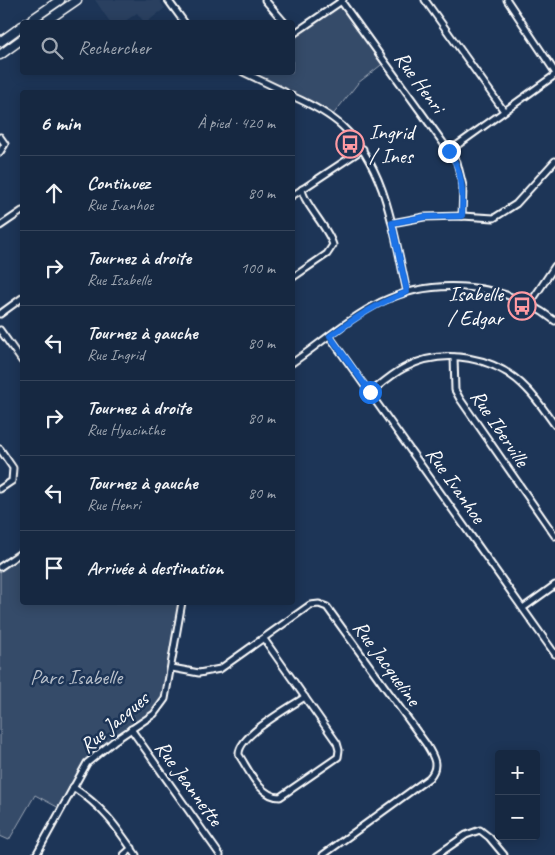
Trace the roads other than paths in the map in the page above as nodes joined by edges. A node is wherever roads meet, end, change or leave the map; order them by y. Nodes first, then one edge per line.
1 (60, 0) edge
2 (77, 0) edge
3 (168, 0) edge
4 (265, 0) edge
5 (425, 0) edge
6 (507, 0) edge
7 (342, 1) edge
8 (31, 20) edge
9 (49, 20) edge
10 (183, 20) edge
11 (282, 20) edge
12 (20, 27) edge
13 (295, 33) edge
14 (20, 40) edge
15 (0, 41) edge
16 (7, 50) junction
17 (0, 55) edge
18 (555, 74) edge
19 (250, 75) edge
20 (280, 90) edge
21 (295, 97) edge
22 (504, 111) junction
23 (0, 137) edge
24 (363, 149) junction
25 (449, 151) junction
26 (0, 152) edge
27 (555, 161) edge
28 (302, 189) junction
29 (295, 194) edge
30 (20, 212) edge
31 (462, 216) junction
32 (392, 223) junction
33 (0, 226) edge
34 (555, 266) edge
35 (295, 276) edge
36 (407, 292) junction
37 (20, 299) edge
38 (529, 305) junction
39 (0, 314) edge
40 (555, 321) edge
41 (0, 330) edge
42 (330, 336) junction
43 (454, 357) junction
44 (20, 358) edge
45 (295, 361) edge
46 (370, 392) junction
47 (555, 425) edge
48 (0, 449) edge
49 (0, 489) edge
50 (555, 536) edge
51 (20, 553) edge
52 (0, 567) edge
53 (555, 585) edge
54 (182, 605) edge
55 (523, 608) junction
56 (264, 639) junction
57 (555, 654) edge
58 (172, 668) junction
59 (305, 697) junction
60 (131, 729) junction
61 (73, 787) junction
62 (132, 848) junction
63 (36, 855) edge
64 (124, 855) edge
65 (136, 855) edge
66 (220, 855) edge
67 (323, 855) edge
68 (437, 855) edge
69 (504, 855) edge

1 - 8 main road
2 - 9 main road
3 - 10 street
4 - 11 street
5 - 22 street
6 - 18 street
7 - 13 street
7 - 25 street, Rue Henri
12 - 15 main road
14 - 16 main road
15 - 16 street
16 - 17 main road
18 - 22 street
19 - 20 street
21 - 24 street
22 - 25 street
23 - 26 street
24 - 28 street
24 - 32 street
25 - 31 street, Rue Henri
27 - 31 street
28 - 29 street
28 - 35 street
30 - 33 street
31 - 32 street
32 - 36 street
34 - 38 street
36 - 38 street
36 - 42 street
37 - 39 street
38 - 40 street
41 - 44 street
42 - 45 street
42 - 46 street, Rue Ivanhoe
43 - 46 street
43 - 47 street
43 - 50 street, Rue Iberville
46 - 55 street, Rue Ivanhoe
48 - 49 street
51 - 52 street
53 - 55 street
54 - 58 street, Rue Jacques
55 - 57 street, Rue Ivanhoe
56 - 58 street, Rue Jacqueline
56 - 59 street
56 - 67 street, Rue Jacqueline
58 - 60 street, Rue Jacques
59 - 59 street
60 - 61 street, Rue Jacques
60 - 66 street, Rue Jeannette
61 - 62 street
61 - 63 street, Rue Jacques
62 - 64 street
62 - 65 street
68 - 69 street

